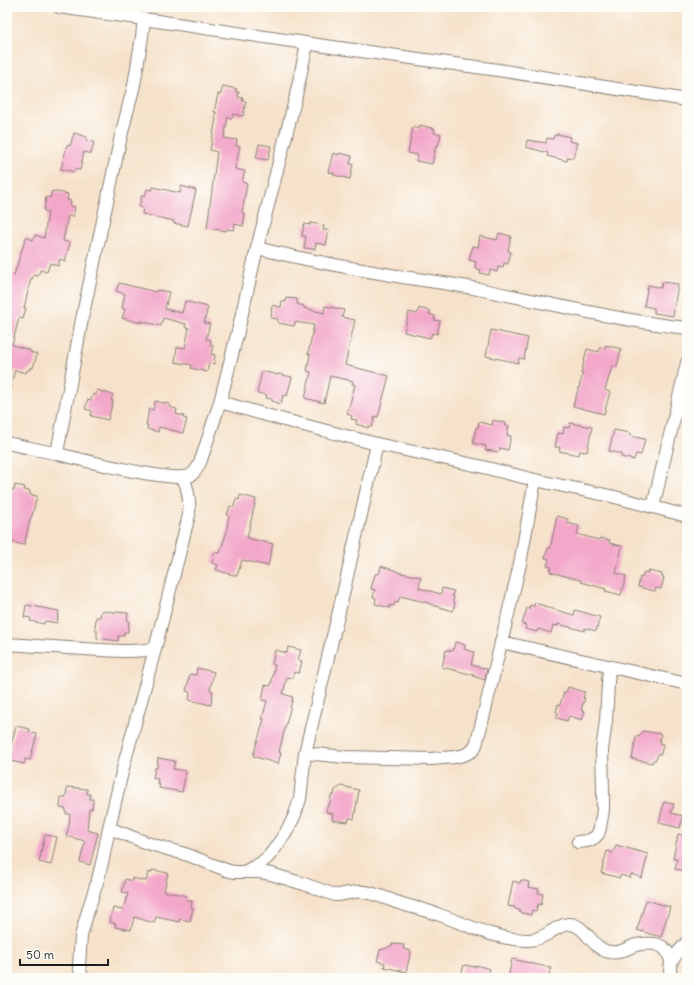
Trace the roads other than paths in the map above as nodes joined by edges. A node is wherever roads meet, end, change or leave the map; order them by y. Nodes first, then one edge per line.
1 (59, 7) edge
2 (144, 19) junction
3 (307, 44) junction
4 (687, 100) edge
5 (257, 248) junction
6 (687, 328) edge
7 (687, 362) edge
8 (220, 402) junction
9 (7, 443) edge
10 (377, 444) junction
11 (57, 454) junction
12 (183, 477) junction
13 (535, 480) junction
14 (653, 506) junction
15 (687, 516) edge
16 (501, 642) junction
17 (7, 644) edge
18 (155, 649) junction
19 (609, 666) junction
20 (687, 684) edge
21 (305, 753) junction
22 (109, 828) junction
23 (578, 842) dead end
24 (246, 871) junction
25 (687, 942) edge
26 (671, 962) junction
27 (83, 978) edge
28 (672, 978) edge

1 - 2 street
2 - 3 street
2 - 11 street
3 - 4 street
3 - 5 street
5 - 6 street
5 - 8 street
7 - 14 street
8 - 10 street
8 - 12 street
9 - 11 street
10 - 13 street
10 - 21 street
11 - 12 street
12 - 18 street
13 - 14 street
13 - 16 street
14 - 15 street
16 - 19 street
16 - 21 street
17 - 18 street
18 - 22 street
19 - 20 street
19 - 23 street
21 - 24 street
22 - 24 street
22 - 27 street
24 - 26 street
25 - 26 street
26 - 28 street

